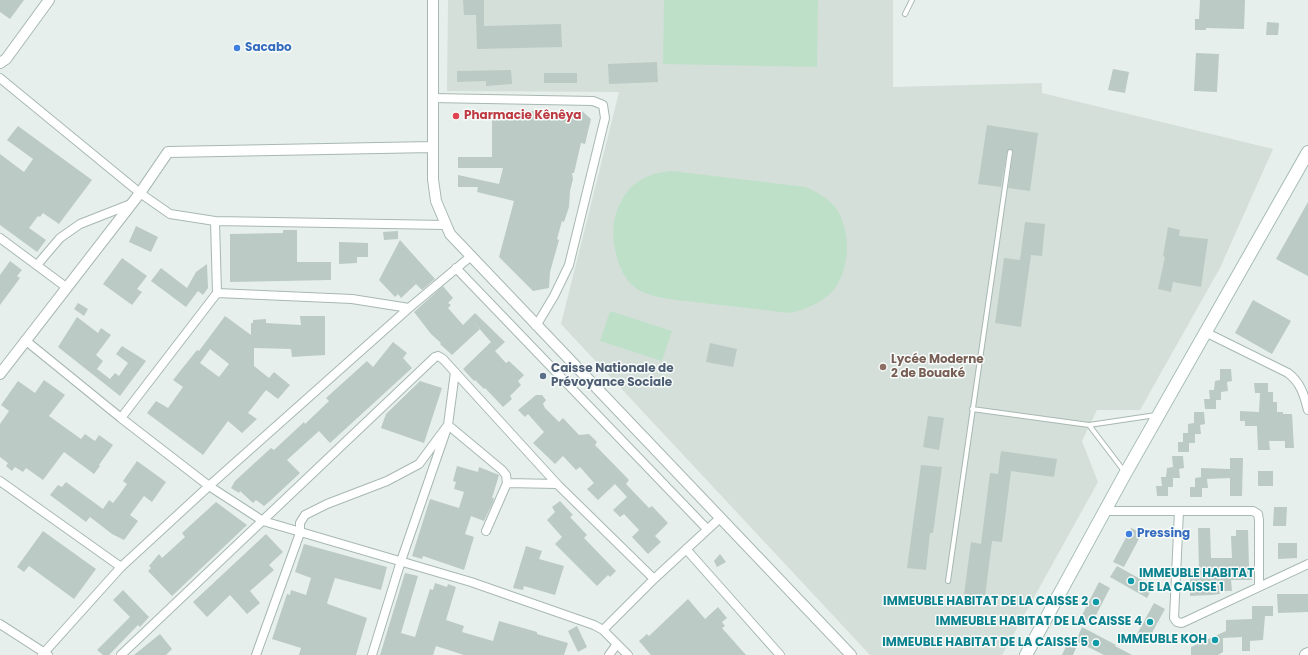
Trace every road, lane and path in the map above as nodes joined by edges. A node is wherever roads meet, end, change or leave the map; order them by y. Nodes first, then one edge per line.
1 (49, 0) edge
2 (433, 0) edge
3 (912, 0) edge
4 (905, 14) dead end
5 (0, 63) edge
6 (0, 78) edge
7 (432, 98) junction
8 (432, 147) junction
9 (1010, 152) dead end
10 (1308, 152) edge
11 (140, 193) junction
12 (131, 204) junction
13 (215, 221) junction
14 (445, 224) junction
15 (0, 238) edge
16 (470, 258) junction
17 (37, 265) junction
18 (456, 268) junction
19 (66, 286) junction
20 (216, 293) junction
21 (409, 308) junction
22 (536, 326) junction
23 (1205, 332) junction
24 (25, 340) junction
25 (455, 372) junction
26 (0, 374) edge
27 (972, 409) junction
28 (1308, 410) edge
29 (1158, 415) junction
30 (121, 418) junction
31 (448, 425) junction
32 (1089, 425) junction
33 (1125, 474) junction
34 (0, 480) edge
35 (507, 483) junction
36 (557, 484) junction
37 (209, 486) junction
38 (1105, 511) junction
39 (1179, 511) junction
40 (720, 518) junction
41 (263, 521) junction
42 (707, 529) junction
43 (486, 531) dead end
44 (300, 533) junction
45 (686, 549) junction
46 (401, 561) junction
47 (1308, 564) edge
48 (121, 567) junction
49 (654, 579) junction
50 (948, 581) dead end
51 (1259, 586) junction
52 (0, 624) edge
53 (603, 630) junction
54 (617, 644) junction
55 (45, 654) edge
56 (121, 655) edge
57 (256, 655) edge
58 (372, 655) edge
59 (609, 655) edge
60 (628, 655) edge
61 (780, 655) edge
62 (851, 655) edge
63 (1026, 655) edge

1 - 5 street
2 - 7 street
3 - 4 lane
6 - 11 street
7 - 8 street
7 - 22 street
8 - 11 street
8 - 14 street
9 - 27 lane
10 - 23 main road
11 - 12 street
11 - 13 street
12 - 17 street
12 - 19 street
13 - 14 street
13 - 20 street
14 - 16 street
15 - 17 street
16 - 18 street
16 - 22 street
17 - 19 street
18 - 21 street
18 - 42 street
19 - 24 street
20 - 21 street
20 - 30 street
21 - 37 street
22 - 40 street
23 - 28 street
23 - 29 main road
24 - 26 street
24 - 30 street
25 - 31 street
25 - 36 street
25 - 41 street
27 - 32 lane
27 - 50 lane
29 - 32 lane
29 - 33 main road
30 - 37 street
31 - 35 street
31 - 44 street
31 - 46 street
32 - 33 lane
33 - 38 main road
34 - 48 street
35 - 36 street
35 - 43 street
36 - 49 street
37 - 41 street
37 - 48 street
38 - 39 street
38 - 63 main road
39 - 51 street
39 - 51 street
40 - 42 street
40 - 62 street
41 - 44 street
41 - 56 street
42 - 45 street
44 - 46 street
44 - 57 street
45 - 49 street
45 - 61 street
46 - 53 street
46 - 58 street
47 - 51 street
48 - 55 street
49 - 53 street
52 - 55 street
53 - 54 street
54 - 59 street
54 - 60 street

